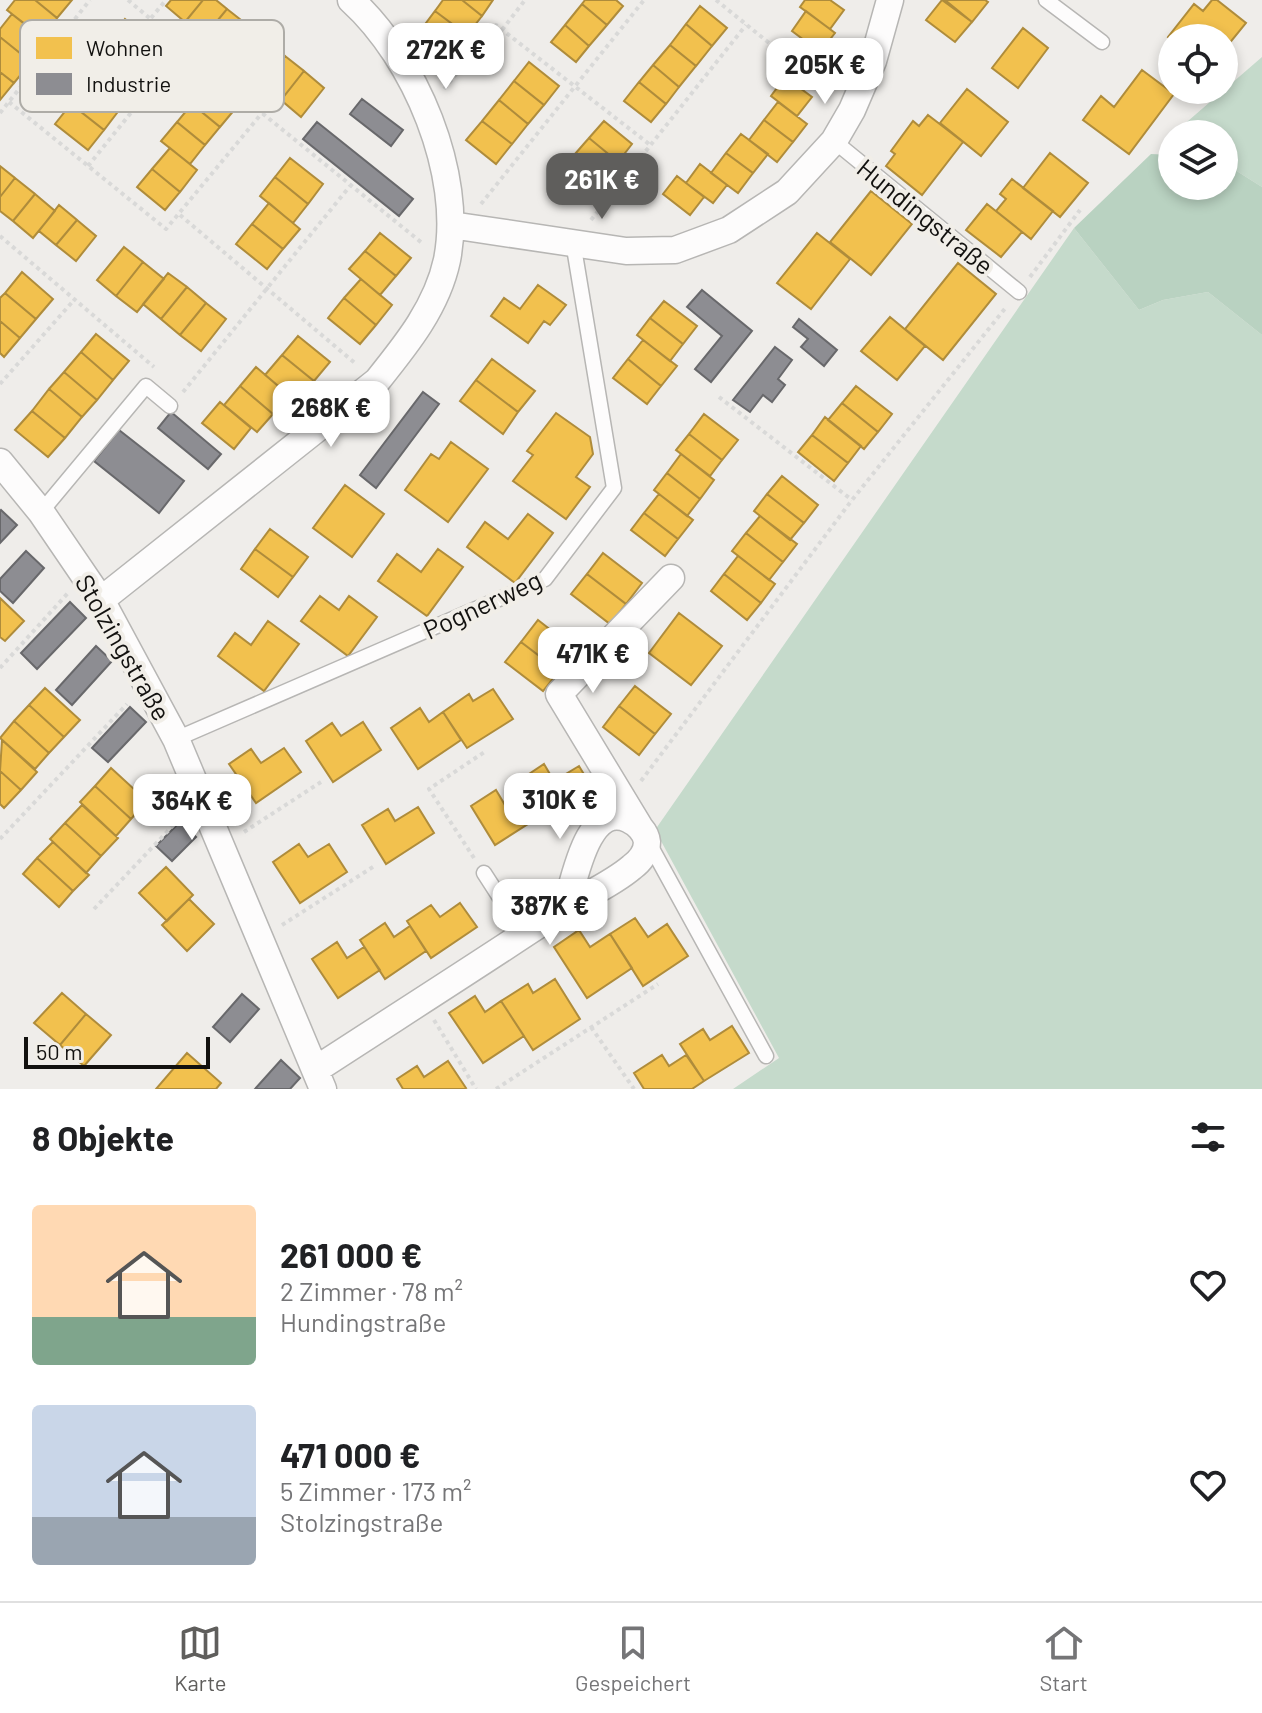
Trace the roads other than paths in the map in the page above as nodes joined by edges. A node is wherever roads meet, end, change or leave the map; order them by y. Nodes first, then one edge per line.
1 (351, 0) edge
2 (890, 0) edge
3 (1046, 0) edge
4 (1102, 42) dead end
5 (834, 141) junction
6 (458, 225) junction
7 (573, 242) junction
8 (1019, 292) road end
9 (170, 406) road end
10 (0, 462) edge
11 (41, 512) junction
12 (671, 578) dead end
13 (101, 600) junction
14 (176, 739) junction
15 (643, 832) junction
16 (484, 873) road end
17 (566, 907) junction
18 (524, 935) junction
19 (766, 1056) dead end
20 (319, 1079) edge

1 - 6 street
2 - 5 street, Hundingstraße
3 - 4 lane
5 - 7 street, Hundingstraße
5 - 8 lane, Hundingstraße
6 - 7 street, Hundingstraße
6 - 13 street
7 - 14 lane, Pognerweg
9 - 11 lane
10 - 11 street, Stolzingstraße
11 - 13 street, Stolzingstraße
12 - 15 street
13 - 14 street, Stolzingstraße
14 - 20 street, Stolzingstraße
15 - 17 street, Stolzingstraße
15 - 17 street
15 - 19 lane
16 - 18 lane
17 - 18 street, Stolzingstraße
18 - 20 street, Stolzingstraße

